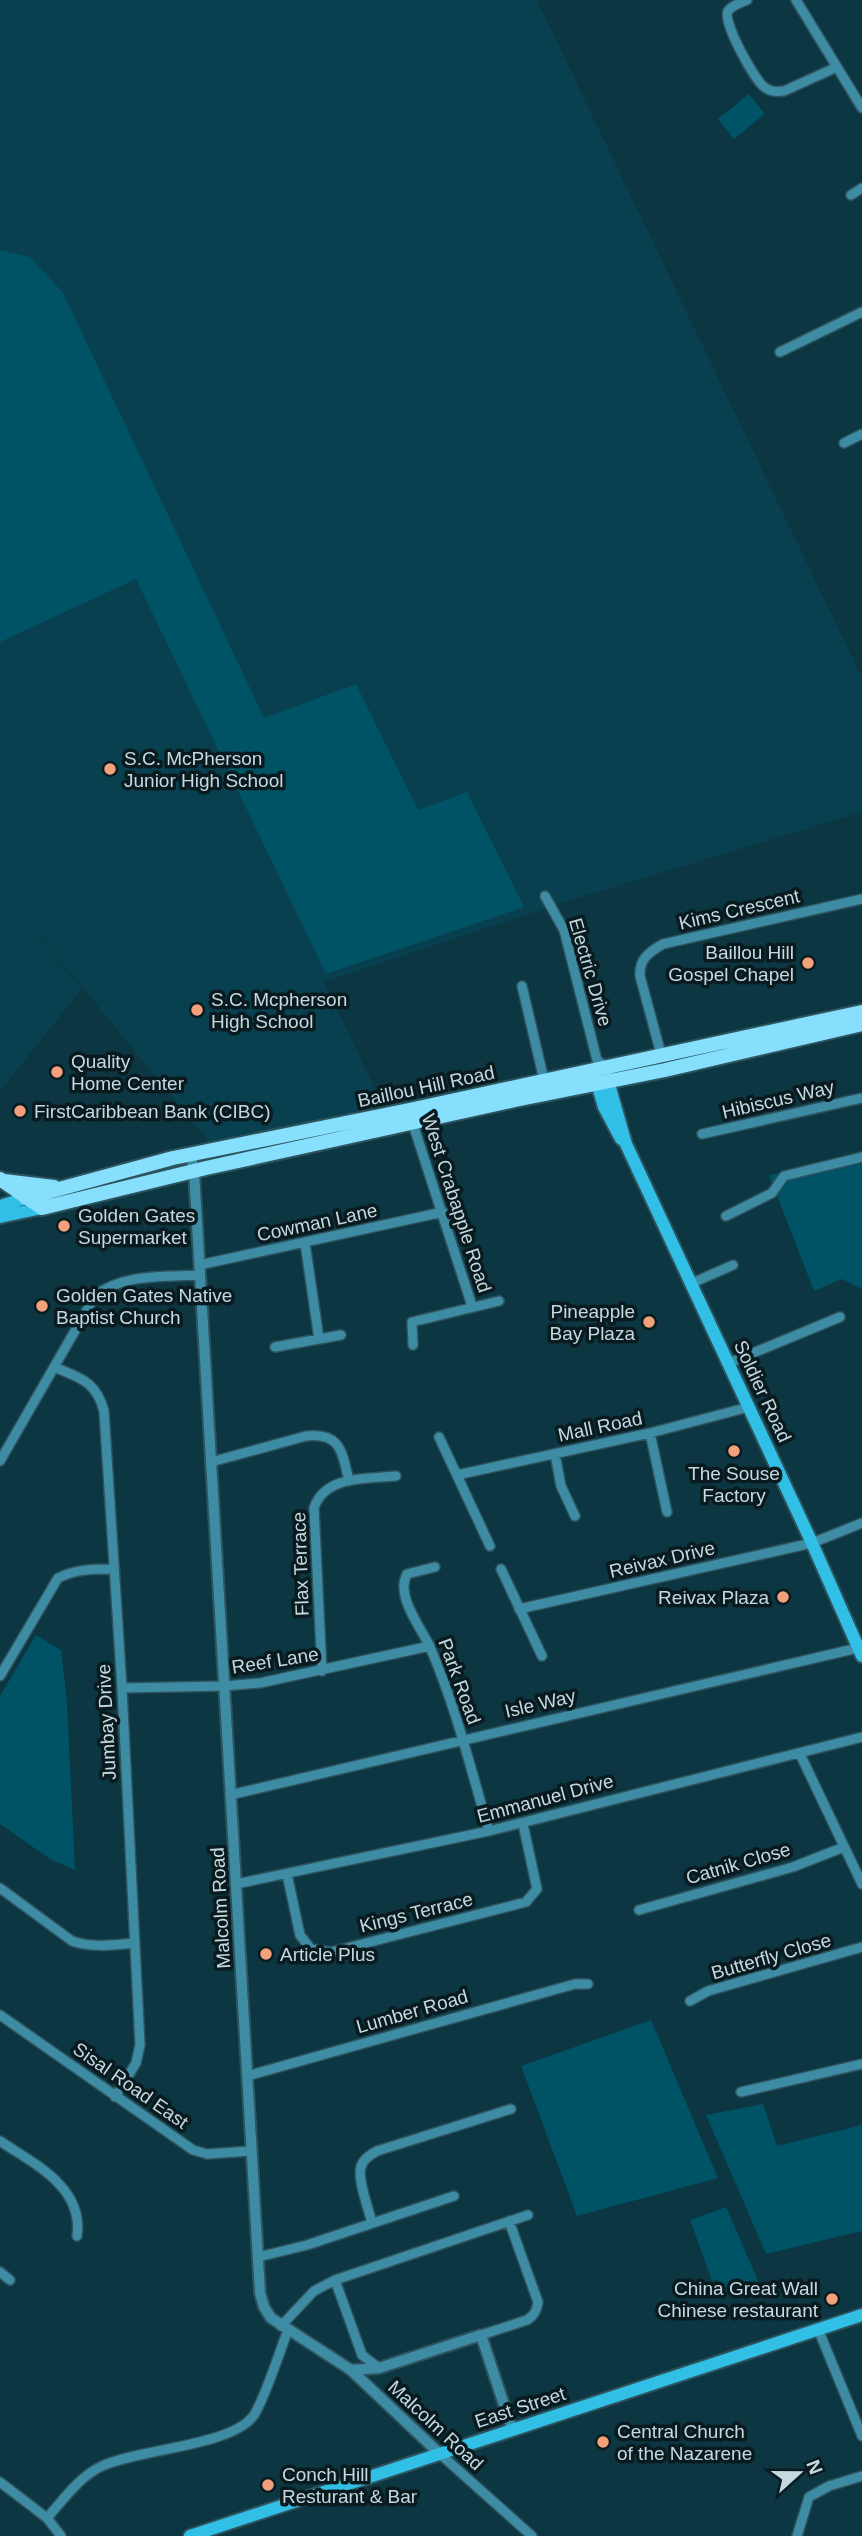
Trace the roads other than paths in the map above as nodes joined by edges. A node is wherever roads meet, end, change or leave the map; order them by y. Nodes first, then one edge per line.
1 (747, 0) edge
2 (796, 0) edge
3 (837, 67) junction
4 (862, 108) edge
5 (862, 188) edge
6 (851, 195) dead end
7 (862, 312) edge
8 (780, 352) dead end
9 (862, 434) edge
10 (844, 443) dead end
11 (545, 896) dead end
12 (862, 899) edge
13 (522, 986) dead end
14 (862, 1012) edge
15 (862, 1024) edge
16 (661, 1055) junction
17 (600, 1072) junction
18 (544, 1080) junction
19 (862, 1098) edge
20 (411, 1116) junction
21 (702, 1134) dead end
22 (191, 1154) junction
23 (862, 1157) edge
24 (194, 1172) junction
25 (1, 1180) edge
26 (59, 1188) junction
27 (26, 1198) junction
28 (0, 1206) edge
29 (42, 1208) junction
30 (443, 1212) junction
31 (726, 1216) dead end
32 (0, 1217) edge
33 (304, 1244) junction
34 (733, 1265) dead end
35 (199, 1270) junction
36 (690, 1284) junction
37 (499, 1301) dead end
38 (472, 1306) junction
39 (840, 1317) dead end
40 (341, 1335) dead end
41 (319, 1339) junction
42 (413, 1345) dead end
43 (275, 1347) dead end
44 (729, 1363) junction
45 (54, 1367) junction
46 (749, 1407) junction
47 (650, 1433) junction
48 (439, 1437) dead end
49 (555, 1454) junction
50 (0, 1461) edge
51 (211, 1462) junction
52 (457, 1475) junction
53 (396, 1476) dead end
54 (348, 1481) junction
55 (667, 1512) dead end
56 (575, 1516) dead end
57 (862, 1523) edge
58 (812, 1543) junction
59 (490, 1546) dead end
60 (435, 1567) dead end
61 (114, 1569) junction
62 (501, 1569) dead end
63 (519, 1609) junction
64 (430, 1646) junction
65 (860, 1652) edge
66 (542, 1656) dead end
67 (322, 1671) junction
68 (0, 1676) edge
69 (224, 1686) junction
70 (122, 1688) junction
71 (862, 1737) edge
72 (463, 1740) junction
73 (800, 1755) junction
74 (230, 1795) junction
75 (523, 1824) junction
76 (489, 1832) junction
77 (844, 1847) junction
78 (286, 1874) junction
79 (236, 1884) junction
80 (862, 1884) edge
81 (0, 1888) edge
82 (639, 1910) dead end
83 (134, 1943) junction
84 (862, 1947) edge
85 (588, 1984) dead end
86 (690, 2001) dead end
87 (0, 2015) edge
88 (862, 2064) edge
89 (247, 2076) junction
90 (741, 2092) dead end
91 (115, 2097) junction
92 (511, 2109) dead end
93 (0, 2141) edge
94 (251, 2151) junction
95 (454, 2196) dead end
96 (528, 2215) dead end
97 (509, 2221) junction
98 (372, 2223) junction
99 (77, 2236) dead end
100 (258, 2257) junction
101 (0, 2272) edge
102 (10, 2280) dead end
103 (335, 2280) junction
104 (862, 2315) edge
105 (284, 2328) junction
106 (818, 2329) junction
107 (481, 2335) junction
108 (379, 2368) junction
109 (351, 2370) junction
110 (512, 2429) junction
111 (861, 2430) edge
112 (440, 2454) junction
113 (862, 2476) edge
114 (0, 2482) edge
115 (47, 2518) junction
116 (61, 2536) edge
117 (190, 2536) edge
118 (531, 2536) edge
119 (797, 2536) edge

1 - 3 street
2 - 3 street
3 - 4 street
5 - 6 street
7 - 8 street
9 - 10 street
11 - 17 street, Electric Drive
12 - 16 street, Kims Crescent
13 - 18 street
14 - 16 main road, Baillou Hill Road
15 - 17 main road, Baillou Hill Road
16 - 17 main road, Baillou Hill Road
17 - 18 main road, Baillou Hill Road
17 - 20 main road, Baillou Hill Road
17 - 36 main road, Soldier Road
18 - 20 main road, Baillou Hill Road
19 - 21 street, Hibiscus Way
20 - 22 main road, Baillou Hill Road
20 - 24 main road, Baillou Hill Road
20 - 30 street, West Crabapple Road
22 - 24 street, Malcolm Road
22 - 26 main road, Baillou Hill Road
23 - 31 street
24 - 29 main road, Baillou Hill Road
24 - 35 street, Malcolm Road
25 - 26 main road
25 - 27 main road
26 - 27 main road, Baillou Hill Road
27 - 28 main road, Baillou Hill Road
27 - 29 main road
29 - 32 main road, Baillou Hill Road
30 - 33 street, Cowman Lane
30 - 38 street, West Crabapple Road
33 - 35 street, Cowman Lane
33 - 41 street
34 - 36 street
35 - 45 street, Cowman Lane
35 - 51 street, Malcolm Road
36 - 44 main road, Soldier Road
37 - 38 street
38 - 42 street
39 - 44 street
40 - 41 street
41 - 43 street
44 - 46 main road, Soldier Road
45 - 50 street, Cowman Lane
45 - 61 street, Jumbay Drive
46 - 47 street, Mall Road
46 - 58 main road, Soldier Road
47 - 49 street, Mall Road
47 - 55 street
48 - 52 street
49 - 52 street, Mall Road
49 - 56 street
51 - 54 street
51 - 69 street, Malcolm Road
52 - 59 street
53 - 54 street, Flax Terrace
54 - 67 street, Flax Terrace
57 - 58 street, Reivax Drive
58 - 63 street, Reivax Drive
58 - 65 main road, Soldier Road
60 - 64 street, Park Road
61 - 68 street
61 - 70 street, Jumbay Drive
62 - 63 street
63 - 66 street
64 - 67 street, Reef Lane
64 - 72 street, Park Road
65 - 72 street, Isle Way
67 - 69 street, Reef Lane
69 - 70 street, Reef Lane
69 - 74 street, Malcolm Road
70 - 83 street, Jumbay Drive
71 - 73 street, Emmanuel Drive
72 - 74 street, Isle Way
72 - 76 street, Park Road
73 - 75 street, Emmanuel Drive
73 - 77 street
74 - 79 street, Malcolm Road
75 - 76 street, Emmanuel Drive
75 - 78 street, Kings Terrace
76 - 78 street, Emmanuel Drive
77 - 80 street
77 - 82 street, Catnik Close
78 - 79 street, Emmanuel Drive
79 - 89 street, Malcolm Road
81 - 83 street
83 - 91 street, Jumbay Drive
84 - 86 street, Butterfly Close
85 - 89 street, Lumber Road
87 - 91 street, Sisal Road East
88 - 90 street
89 - 94 street, Malcolm Road
91 - 94 street, Sisal Road East
92 - 98 street
93 - 99 street
94 - 100 street, Malcolm Road
95 - 98 street
96 - 97 street
97 - 103 street
97 - 107 street
98 - 100 street
100 - 105 street, Malcolm Road
101 - 102 street
103 - 105 street
103 - 108 street
104 - 106 main road, East Street
105 - 109 street, Malcolm Road
105 - 115 street
106 - 110 main road, East Street
106 - 111 street
107 - 108 street
107 - 110 street
108 - 109 street
109 - 112 street, Malcolm Road
110 - 112 main road, East Street
112 - 117 main road, East Street
112 - 118 street, Malcolm Road
113 - 119 street
114 - 115 street
115 - 116 street

